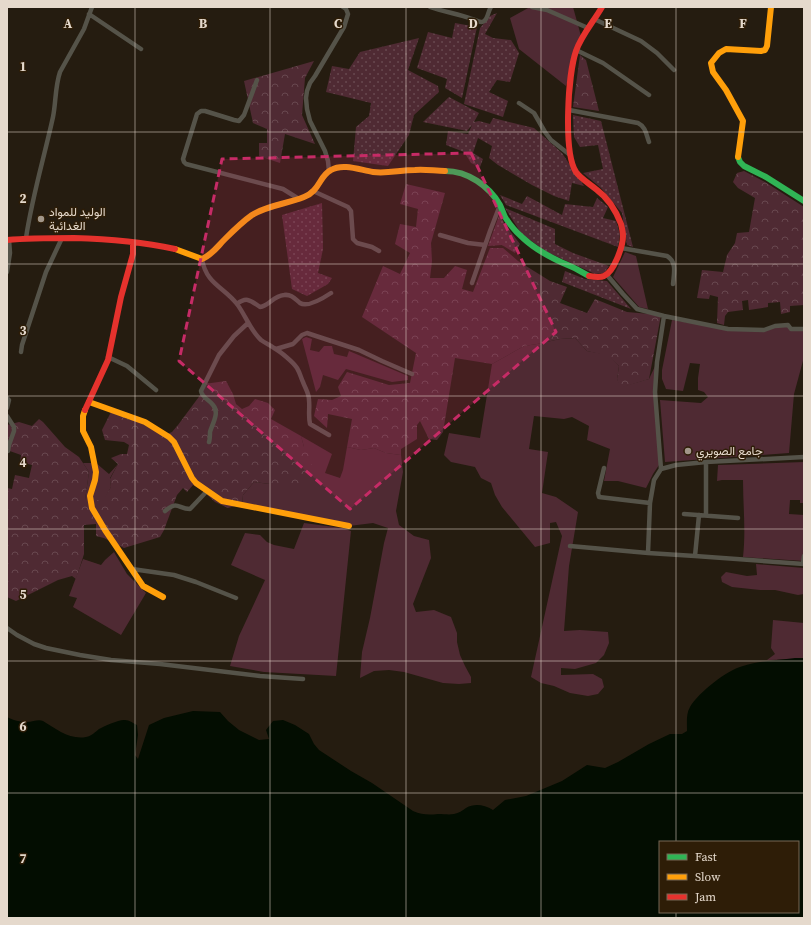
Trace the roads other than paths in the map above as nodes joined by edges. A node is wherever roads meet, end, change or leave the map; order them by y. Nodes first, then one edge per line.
1 (92, 7) edge
2 (343, 7) edge
3 (430, 7) edge
4 (491, 7) edge
5 (532, 7) edge
6 (602, 7) edge
7 (771, 7) edge
8 (90, 14) junction
9 (594, 19) junction
10 (588, 28) junction
11 (141, 49) dead end
12 (576, 50) junction
13 (674, 70) dead end
14 (257, 80) dead end
15 (649, 95) dead end
16 (519, 103) dead end
17 (569, 110) junction
18 (649, 142) dead end
19 (570, 155) junction
20 (329, 171) junction
21 (313, 192) junction
22 (300, 199) junction
23 (804, 201) edge
24 (500, 205) junction
25 (440, 235) dead end
26 (26, 238) junction
27 (62, 238) junction
28 (8, 240) edge
29 (133, 243) junction
30 (485, 245) junction
31 (621, 248) junction
32 (379, 251) dead end
33 (202, 260) junction
34 (7, 272) edge
35 (607, 274) junction
36 (472, 283) dead end
37 (673, 284) dead end
38 (332, 293) dead end
39 (237, 304) junction
40 (664, 316) junction
41 (248, 323) junction
42 (804, 329) edge
43 (276, 349) junction
44 (21, 352) dead end
45 (108, 357) junction
46 (412, 374) dead end
47 (156, 390) dead end
48 (7, 398) edge
49 (89, 402) junction
50 (7, 408) edge
51 (7, 416) edge
52 (329, 435) dead end
53 (209, 442) dead end
54 (8, 450) dead end
55 (804, 457) edge
56 (706, 462) junction
57 (604, 468) dead end
58 (661, 469) junction
59 (207, 491) junction
60 (650, 503) junction
61 (165, 511) dead end
62 (684, 514) dead end
63 (699, 515) junction
64 (706, 515) junction
65 (738, 518) dead end
66 (349, 526) dead end
67 (570, 546) dead end
68 (648, 553) junction
69 (695, 556) junction
70 (804, 556) edge
71 (804, 564) edge
72 (132, 569) junction
73 (163, 597) dead end
74 (236, 598) dead end
75 (7, 628) edge
76 (303, 679) dead end

1 - 8 street
2 - 20 street
3 - 4 street
5 - 10 street
6 - 9 street
7 - 23 street
8 - 11 street
8 - 26 street
9 - 10 street
9 - 13 street
10 - 12 street
12 - 15 street
12 - 17 street
14 - 22 street
16 - 19 street
17 - 18 street
17 - 19 street
19 - 31 street
20 - 21 street
20 - 24 street
21 - 22 street
21 - 32 street
22 - 33 street
24 - 30 street
24 - 35 street
25 - 30 street
26 - 27 street
26 - 28 street
27 - 29 street
27 - 44 street
28 - 34 street
29 - 33 street
29 - 45 street
30 - 36 street
31 - 35 street
31 - 37 street
33 - 39 street
35 - 40 street
38 - 39 street
39 - 41 street
40 - 42 street
40 - 58 street
41 - 43 street
41 - 53 street
43 - 46 street
43 - 52 street
45 - 47 street
45 - 49 street
48 - 50 street
49 - 59 street
49 - 72 street
51 - 54 street
55 - 56 street
56 - 58 street
56 - 64 street
57 - 60 street
58 - 60 street
59 - 61 street
59 - 66 street
60 - 68 street
62 - 63 street
63 - 64 street
63 - 69 street
64 - 65 street
67 - 68 street
68 - 69 street
69 - 71 street
70 - 71 street
72 - 73 street
72 - 74 street
75 - 76 street

